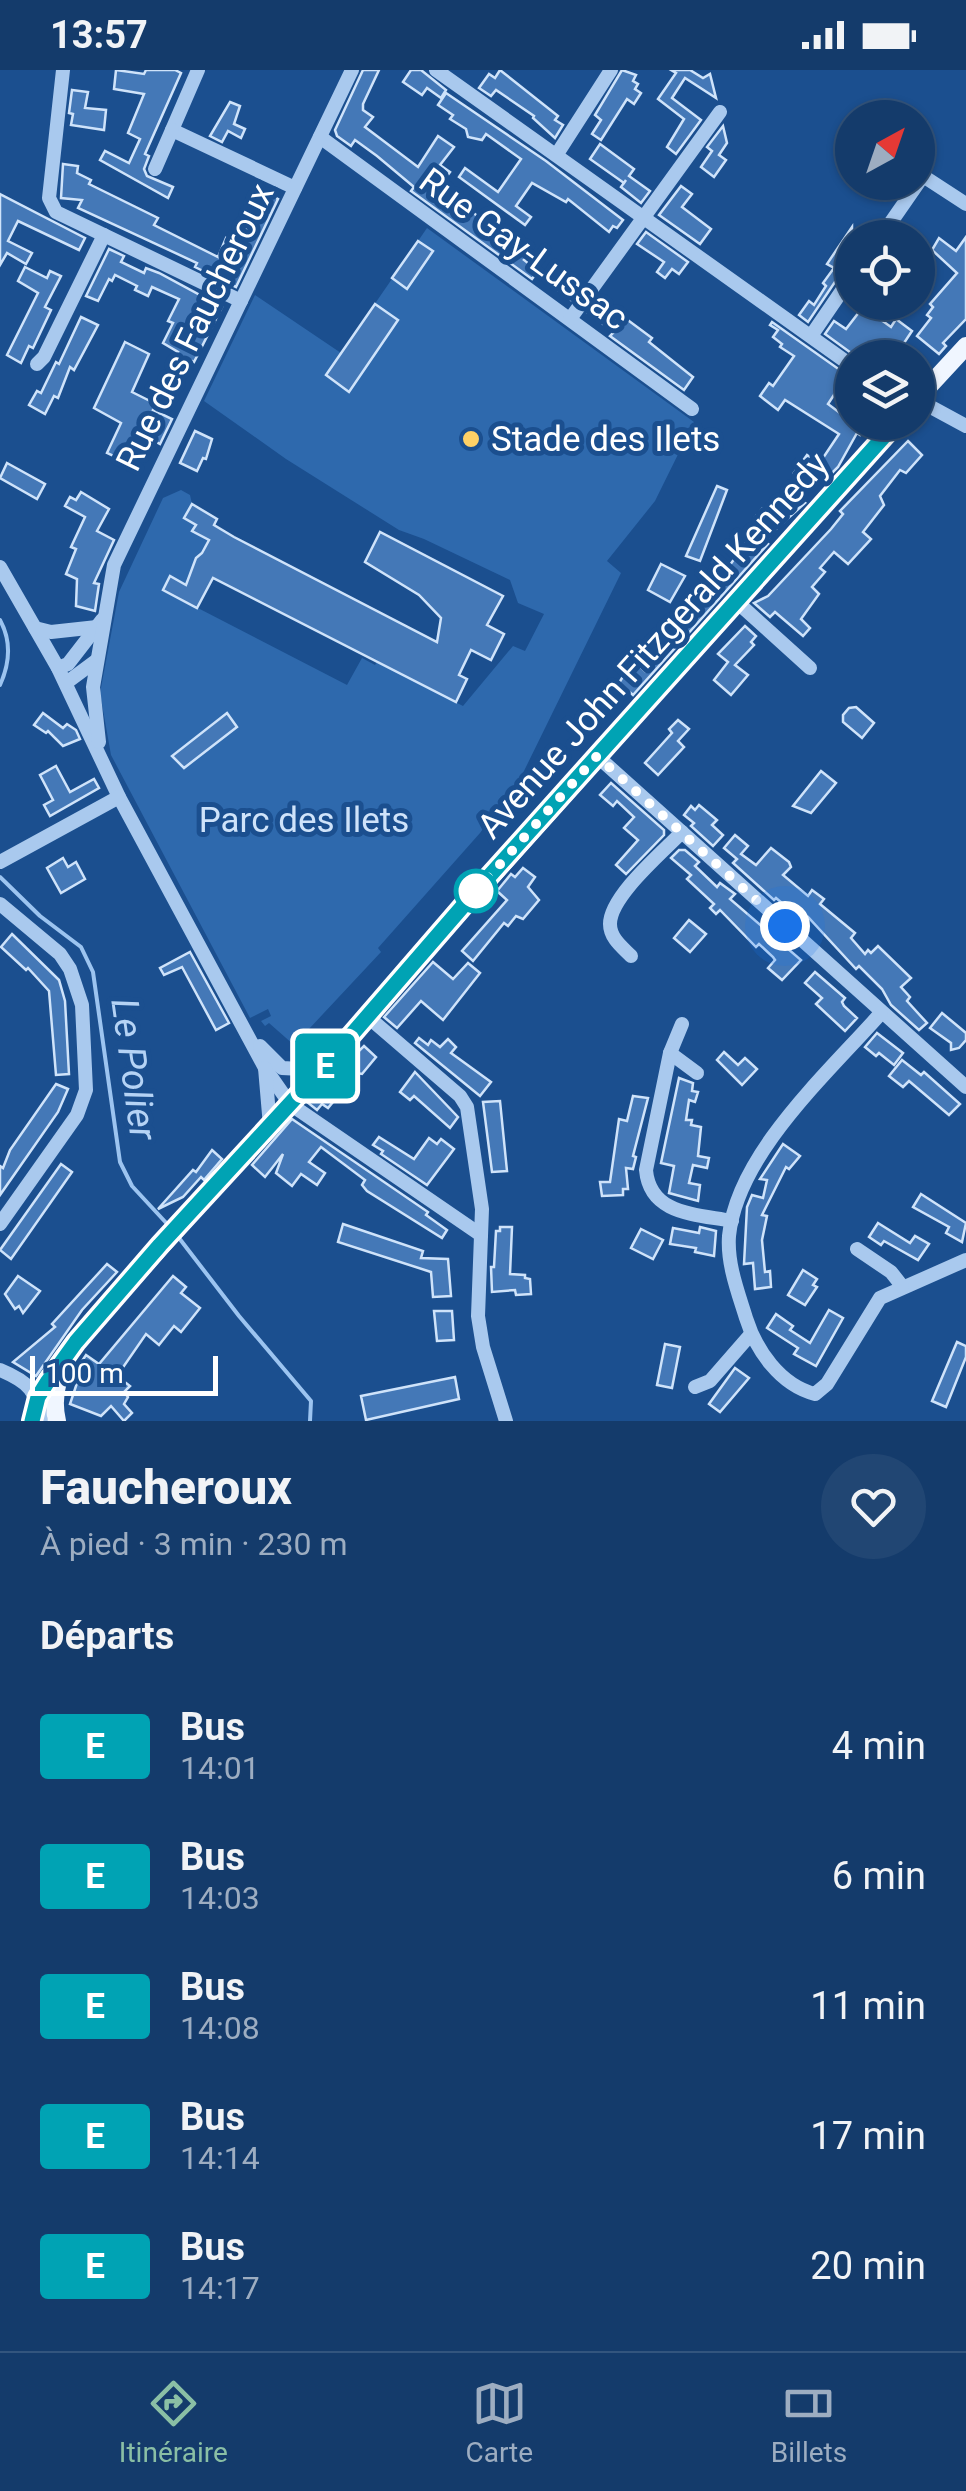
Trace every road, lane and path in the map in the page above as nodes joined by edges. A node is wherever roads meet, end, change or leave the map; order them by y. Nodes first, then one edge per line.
1 (63, 70) edge
2 (198, 70) edge
3 (352, 70) edge
4 (436, 70) edge
5 (611, 70) edge
6 (720, 112) dead end
7 (172, 130) junction
8 (320, 137) junction
9 (557, 154) junction
10 (155, 168) dead end
11 (295, 188) junction
12 (966, 204) edge
13 (645, 216) junction
14 (892, 220) edge
15 (104, 235) junction
16 (241, 301) junction
17 (835, 301) edge
18 (570, 319) junction
19 (811, 336) junction
20 (966, 346) edge
21 (835, 354) edge
22 (38, 364) dead end
23 (935, 381) edge
24 (935, 409) edge
25 (692, 410) dead end
26 (966, 426) edge
27 (881, 440) edge
28 (0, 567) edge
29 (738, 602) junction
30 (101, 621) junction
31 (36, 628) junction
32 (98, 659) junction
33 (58, 668) junction
34 (810, 668) dead end
35 (66, 683) junction
36 (597, 756) junction
37 (102, 759) junction
38 (119, 797) junction
39 (682, 832) junction
40 (2, 861) edge
41 (0, 904) edge
42 (631, 956) dead end
43 (881, 1013) junction
44 (368, 1016) junction
45 (682, 1024) dead end
46 (250, 1035) junction
47 (670, 1053) junction
48 (266, 1068) junction
49 (282, 1068) junction
50 (321, 1070) junction
51 (697, 1073) dead end
52 (963, 1077) edge
53 (290, 1104) junction
54 (270, 1126) junction
55 (732, 1221) junction
56 (0, 1224) edge
57 (480, 1235) junction
58 (857, 1250) dead end
59 (966, 1260) edge
60 (902, 1286) junction
61 (751, 1334) junction
62 (62, 1365) junction
63 (0, 1370) edge
64 (695, 1387) dead end
65 (38, 1397) junction
66 (51, 1419) edge
67 (32, 1421) edge
68 (506, 1421) edge

1 - 15 street
2 - 7 street
3 - 8 street, Rue des Faucheroux
4 - 9 street
5 - 9 street
6 - 13 street
7 - 10 street
7 - 11 street
8 - 11 street, Rue des Faucheroux
8 - 18 street, Rue Gay-Lussac
9 - 13 street
11 - 16 street, Rue des Faucheroux
12 - 14 street
13 - 18 street
13 - 19 street
15 - 16 street
15 - 22 street
16 - 30 street, Rue des Faucheroux
17 - 19 street
18 - 25 street, Rue Gay-Lussac
19 - 21 street
20 - 23 main road
24 - 26 street
27 - 29 main road, Avenue John Fitzgerald Kennedy
28 - 31 street
29 - 34 street
29 - 36 main road, Avenue John Fitzgerald Kennedy
30 - 31 street
30 - 32 street, Rue des Faucheroux
30 - 33 street, Rue des Faucheroux
31 - 33 street
32 - 35 street
32 - 37 street, Rue des Faucheroux
33 - 35 street, Rue des Faucheroux
35 - 37 street, Rue des Faucheroux
36 - 39 street
36 - 44 main road, Avenue John Fitzgerald Kennedy
37 - 38 street, Rue des Faucheroux
38 - 40 street
38 - 46 street, Rue des Faucheroux
39 - 42 street
39 - 43 street
41 - 56 street
43 - 52 street
43 - 55 street
44 - 50 main road, Avenue John Fitzgerald Kennedy
44 - 57 street
45 - 47 street
46 - 48 street, Rue des Faucheroux
46 - 49 street, Rue des Faucheroux
47 - 51 street
47 - 55 street
48 - 53 street, Rue des Faucheroux
48 - 54 street, Rue des Faucheroux
49 - 50 street
49 - 53 street
50 - 53 main road, Avenue John Fitzgerald Kennedy
53 - 54 main road, Avenue John Fitzgerald Kennedy
53 - 57 street
54 - 62 main road, Avenue John Fitzgerald Kennedy
55 - 61 street
57 - 68 street
58 - 60 street
59 - 60 street
60 - 61 street
61 - 64 street
62 - 65 main road
62 - 66 main road, Avenue John Fitzgerald Kennedy
63 - 65 street
65 - 66 street
65 - 67 main road

